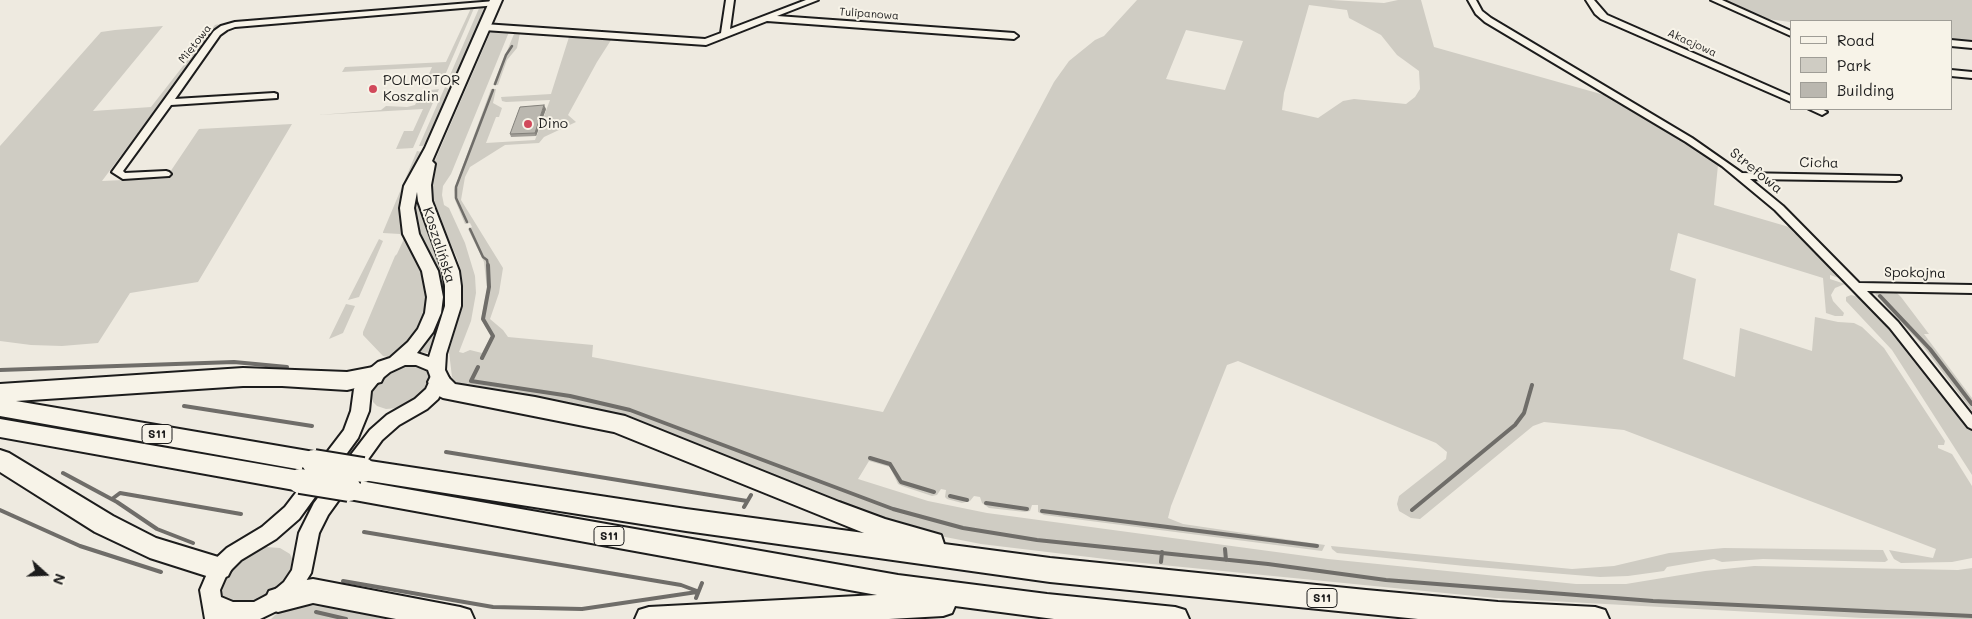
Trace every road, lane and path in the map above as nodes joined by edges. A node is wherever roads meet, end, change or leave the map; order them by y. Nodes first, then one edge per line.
1 (730, 0) edge
2 (814, 0) edge
3 (1472, 0) edge
4 (1590, 0) edge
5 (1715, 0) edge
6 (495, 1) edge
7 (766, 18) junction
8 (1790, 25) edge
9 (484, 27) junction
10 (1773, 27) junction
11 (1790, 34) edge
12 (725, 35) junction
13 (1014, 36) dead end
14 (1952, 43) edge
15 (1972, 45) edge
16 (1952, 74) edge
17 (1972, 75) edge
18 (274, 96) dead end
19 (1790, 99) edge
20 (168, 102) junction
21 (432, 148) junction
22 (166, 174) dead end
23 (1741, 176) junction
24 (1896, 178) dead end
25 (1858, 287) junction
26 (1972, 289) edge
27 (395, 362) junction
28 (373, 376) junction
29 (438, 376) junction
30 (0, 393) edge
31 (0, 407) edge
32 (1972, 424) edge
33 (0, 428) edge
34 (0, 460) edge
35 (307, 471) junction
36 (356, 479) junction
37 (219, 568) junction
38 (1050, 570) junction
39 (1047, 606) junction
40 (269, 608) edge
41 (214, 611) edge
42 (460, 619) edge
43 (649, 619) edge
44 (1175, 619) edge
45 (1595, 619) edge

1 - 12 street
2 - 7 street
3 - 23 street, Strefowa
4 - 19 street, Akacjowa
5 - 10 street
6 - 9 main road, Koszalińska
6 - 20 street, Miętowa
7 - 12 street, Tulipanowa
7 - 13 street, Tulipanowa
8 - 10 street
9 - 12 street, Tulipanowa
9 - 21 main road, Koszalińska
10 - 11 street
14 - 15 street
16 - 17 street
18 - 20 street
20 - 22 street, Miętowa
21 - 27 main road, Koszalińska
21 - 29 main road, Koszalińska
23 - 24 street, Cicha
23 - 25 street, Strefowa
25 - 26 street, Spokojna
25 - 32 street, Strefowa
27 - 28 main road, Koszalińska
27 - 29 main road
28 - 30 highway
28 - 37 main road
29 - 38 highway
29 - 40 main road
31 - 35 highway, S11
33 - 35 highway, S11
34 - 37 highway
35 - 36 highway, S11, bridge
36 - 38 highway, S11
36 - 39 highway, S11
37 - 41 main road
38 - 45 highway, S11
39 - 43 highway
39 - 44 highway, S11
40 - 41 main road
40 - 42 highway

